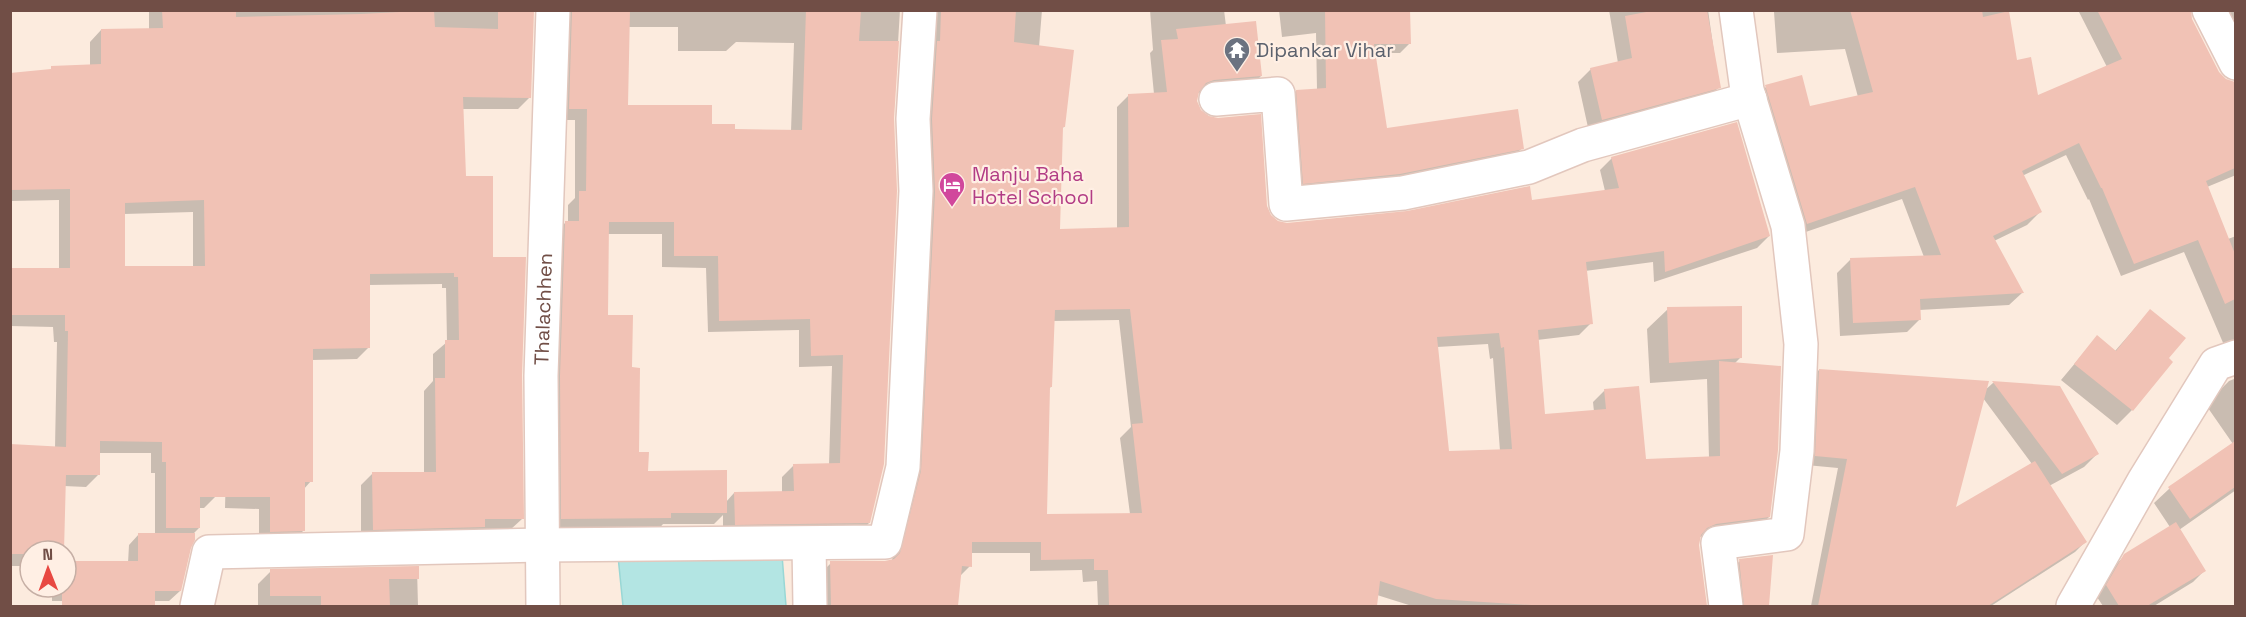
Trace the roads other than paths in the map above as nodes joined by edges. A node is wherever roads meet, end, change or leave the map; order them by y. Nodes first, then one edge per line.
1 (553, 10) edge
2 (920, 10) edge
3 (1737, 10) edge
4 (2209, 10) edge
5 (2235, 63) edge
6 (1216, 99) dead end
7 (1750, 99) junction
8 (2235, 357) edge
9 (809, 544) junction
10 (541, 545) junction
11 (197, 606) edge
12 (543, 606) edge
13 (810, 606) edge
14 (1726, 606) edge
15 (2073, 606) edge

1 - 10 street, Thalachhen
2 - 9 street
3 - 7 street
4 - 5 street
6 - 7 street
7 - 14 street
8 - 15 street
9 - 10 street
9 - 13 street
10 - 11 street
10 - 12 street, Thalachhen

